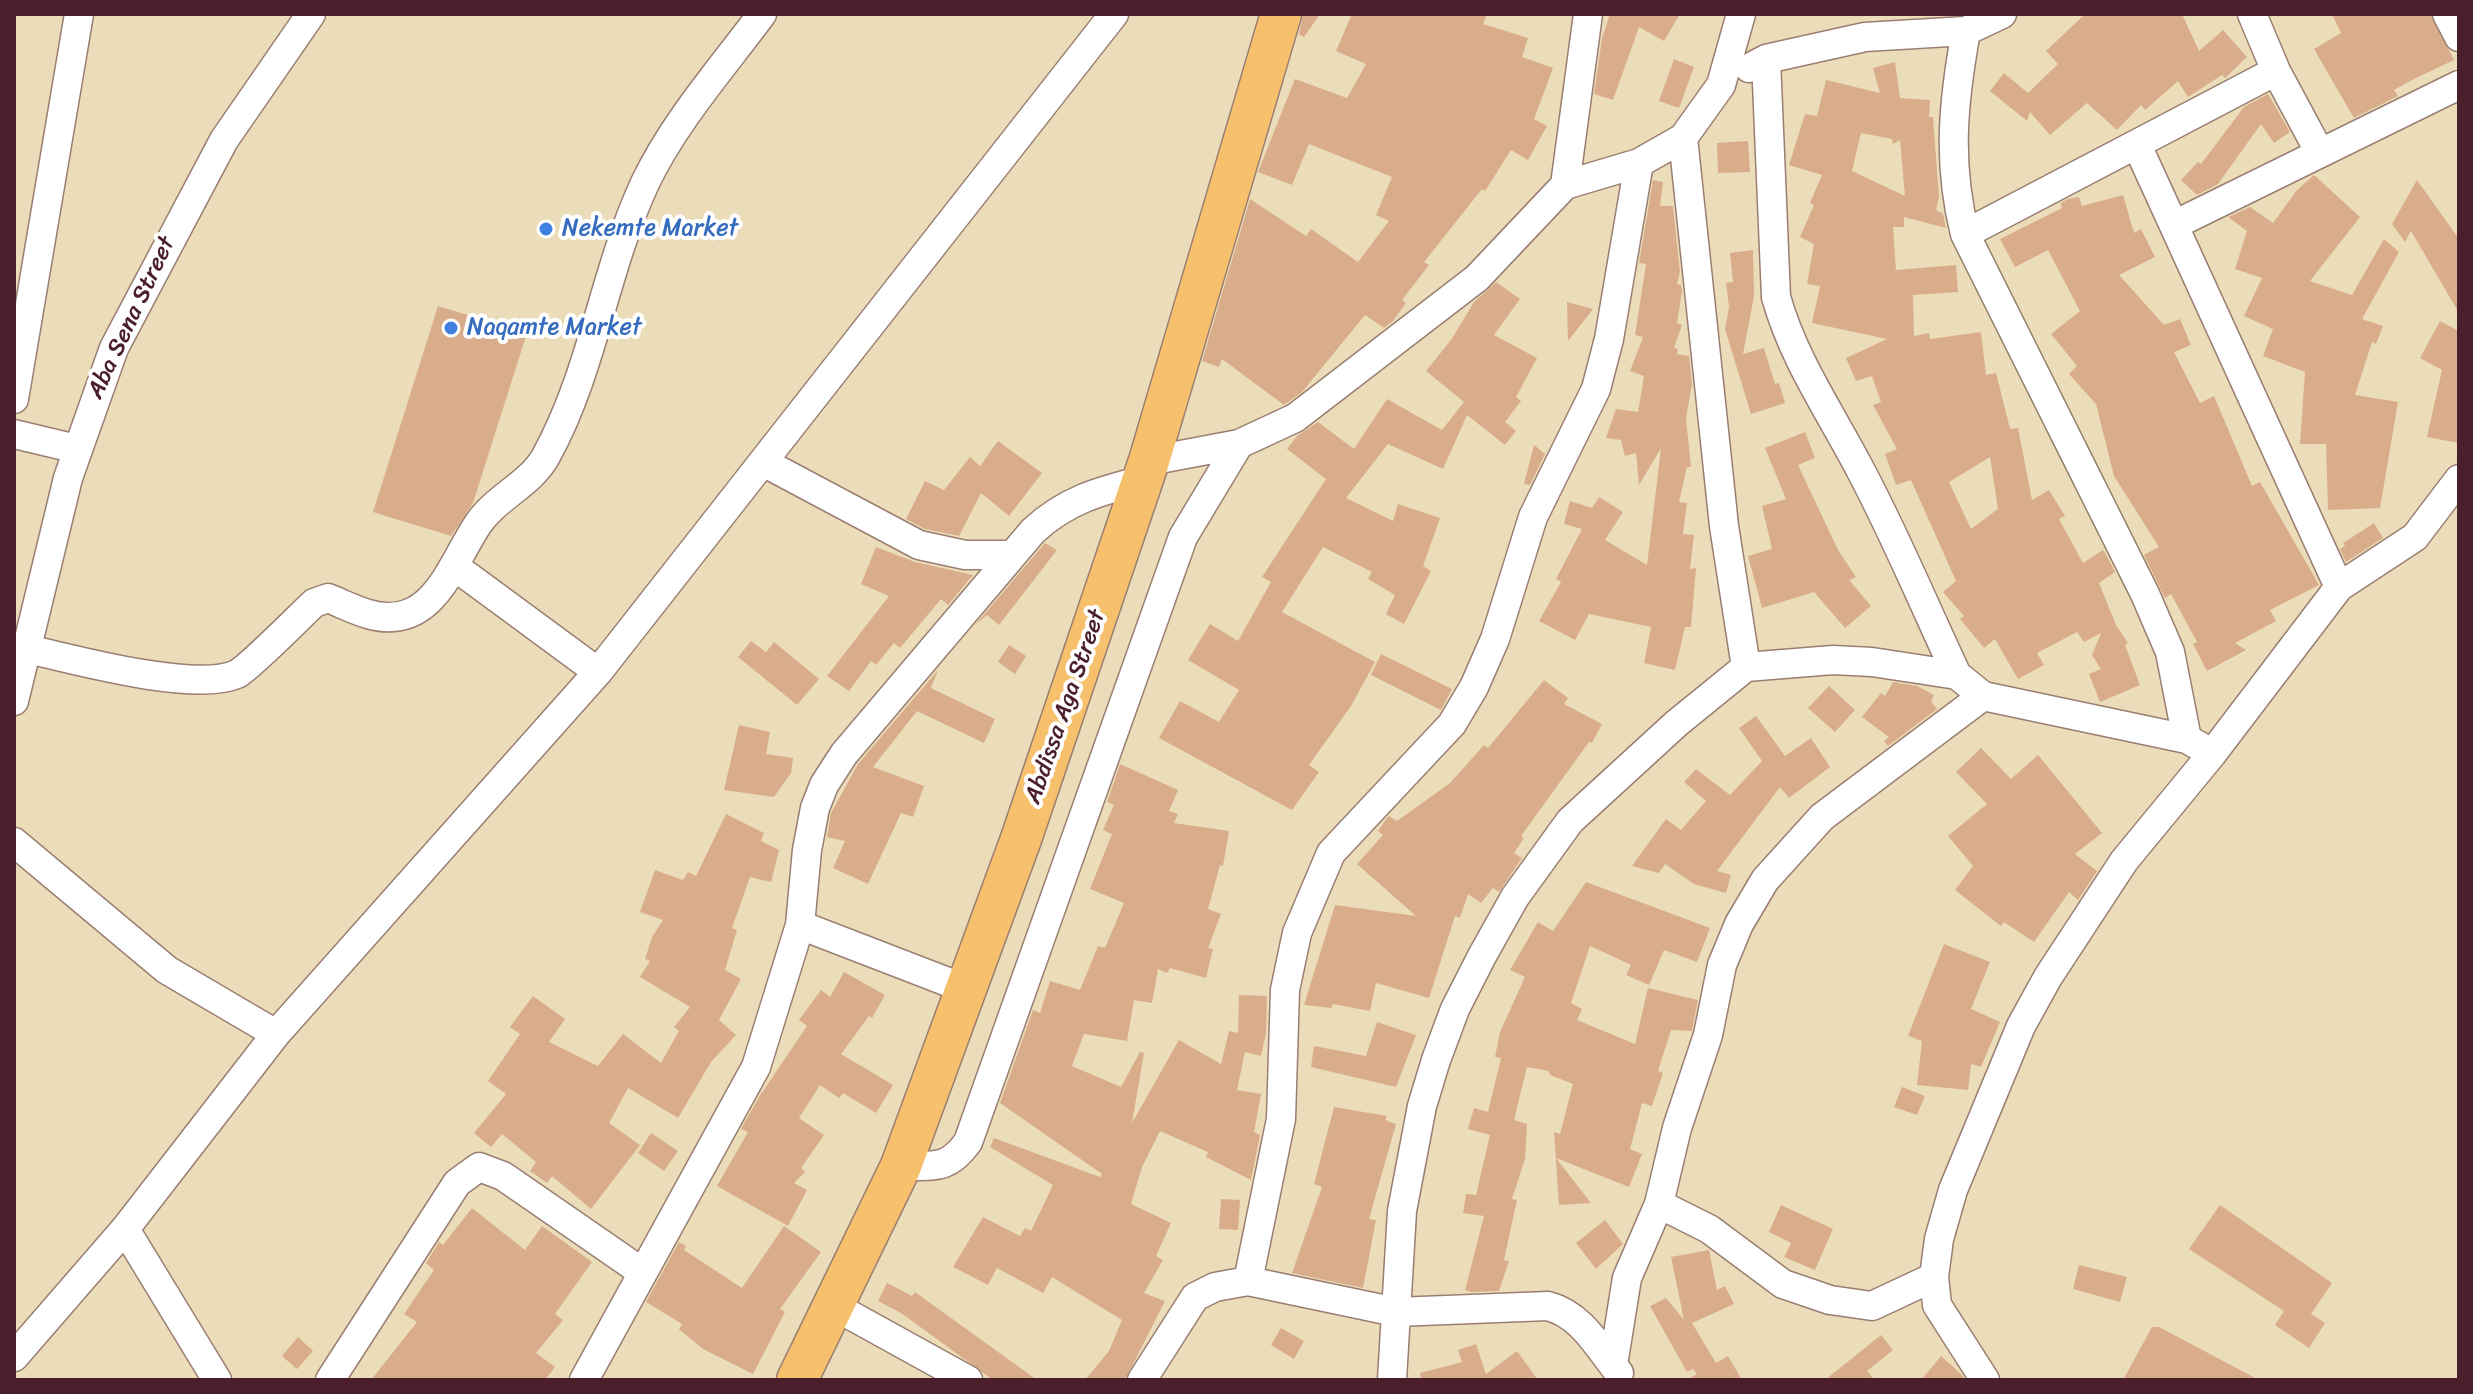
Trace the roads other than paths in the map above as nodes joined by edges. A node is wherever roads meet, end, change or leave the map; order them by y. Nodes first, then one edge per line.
1 (79, 14) edge
2 (311, 14) edge
3 (762, 14) edge
4 (1114, 14) edge
5 (1281, 14) edge
6 (1588, 14) edge
7 (1741, 14) edge
8 (2002, 14) edge
9 (2252, 14) edge
10 (2447, 14) edge
11 (1871, 25) edge
12 (1966, 31) junction
13 (2459, 37) edge
14 (1766, 59) junction
15 (2276, 71) junction
16 (1721, 85) junction
17 (2459, 85) edge
18 (1683, 138) junction
19 (2137, 145) junction
20 (2320, 153) junction
21 (1639, 163) junction
22 (1565, 185) junction
23 (2174, 225) junction
24 (1965, 234) junction
25 (14, 399) edge
26 (14, 434) edge
27 (1239, 444) junction
28 (77, 449) junction
29 (763, 462) junction
30 (1146, 471) junction
31 (2459, 479) edge
32 (1010, 555) junction
33 (454, 566) junction
34 (2339, 587) junction
35 (24, 648) junction
36 (1746, 667) junction
37 (598, 672) junction
38 (1957, 675) junction
39 (1983, 696) junction
40 (14, 701) edge
41 (2187, 739) junction
42 (2212, 754) junction
43 (14, 842) edge
44 (800, 925) junction
45 (966, 989) junction
46 (276, 1034) junction
47 (901, 1166) junction
48 (1659, 1204) junction
49 (125, 1229) junction
50 (642, 1272) junction
51 (1934, 1277) junction
52 (1248, 1281) junction
53 (834, 1306) junction
54 (1396, 1312) junction
55 (14, 1357) edge
56 (1619, 1372) edge
57 (217, 1380) edge
58 (330, 1380) edge
59 (584, 1380) edge
60 (797, 1380) edge
61 (968, 1380) edge
62 (1142, 1380) edge
63 (1392, 1380) edge
64 (1985, 1380) edge

1 - 25 street
2 - 28 street, Aba Sena Street
3 - 33 street
4 - 29 street
5 - 30 highway, Abdissa Aga Street
6 - 22 street
7 - 16 street
8 - 12 street
9 - 15 street
10 - 13 street
11 - 12 street
11 - 14 street
12 - 24 street
14 - 16 street
14 - 38 street
15 - 19 street
15 - 20 street
16 - 18 street
17 - 20 street
18 - 21 street
18 - 36 street
19 - 23 street
19 - 24 street
20 - 23 street
21 - 22 street
21 - 52 street
22 - 27 street
23 - 34 street
24 - 41 street
26 - 28 street
27 - 30 street
27 - 47 street
28 - 35 street, Aba Sena Street
29 - 32 street
29 - 37 street
30 - 32 street
30 - 45 highway, Abdissa Aga Street
31 - 34 street
32 - 44 street
33 - 35 street
33 - 37 street
34 - 42 street
35 - 40 street, Aba Sena Street
36 - 38 street
36 - 54 street
37 - 46 street
38 - 39 street
39 - 41 street
39 - 48 street
41 - 42 street
42 - 51 street
43 - 46 street
44 - 45 street
44 - 50 street
45 - 47 highway, Abdissa Aga Street
46 - 49 street
47 - 53 highway, Abdissa Aga Street
48 - 51 street
48 - 56 street
49 - 55 street
49 - 57 street
50 - 58 street
50 - 59 street
51 - 64 street
52 - 54 street
52 - 62 street
53 - 60 highway, Abdissa Aga Street
53 - 61 street
54 - 56 street
54 - 63 street

